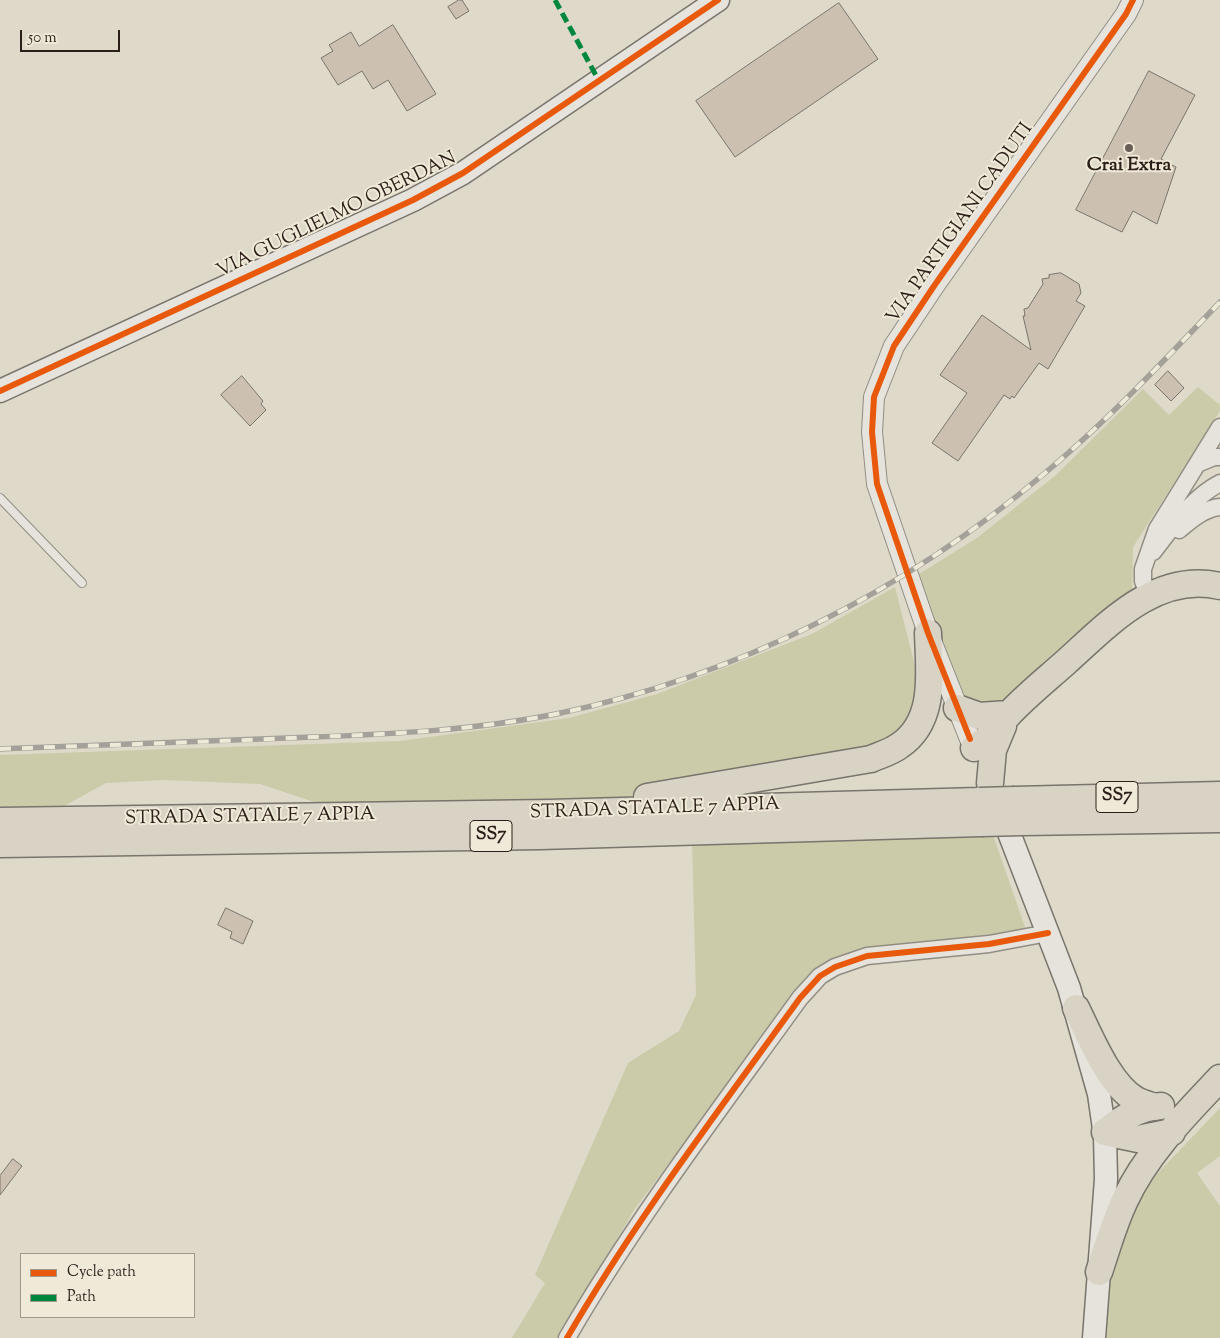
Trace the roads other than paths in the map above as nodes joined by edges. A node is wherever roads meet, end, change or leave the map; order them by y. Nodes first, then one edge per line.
1 (718, 0) edge
2 (1133, 0) edge
3 (0, 391) edge
4 (1220, 427) edge
5 (1220, 457) edge
6 (1197, 464) junction
7 (1220, 483) edge
8 (0, 498) edge
9 (1220, 507) edge
10 (1148, 558) junction
11 (82, 583) dead end
12 (1220, 586) edge
13 (1149, 596) junction
14 (928, 633) junction
15 (957, 708) junction
16 (1008, 714) junction
17 (972, 743) junction
18 (1220, 791) edge
19 (1220, 795) edge
20 (1113, 797) junction
21 (983, 802) junction
22 (1019, 811) junction
23 (549, 813) junction
24 (1220, 819) edge
25 (0, 821) edge
26 (1131, 822) junction
27 (1220, 829) edge
28 (0, 844) edge
29 (1048, 933) junction
30 (1076, 1008) junction
31 (1215, 1083) edge
32 (1155, 1107) junction
33 (1105, 1132) junction
34 (1172, 1132) junction
35 (1099, 1272) junction
36 (567, 1338) edge
37 (1094, 1338) edge

1 - 3 main road, VIA GUGLIELMO OBERDAN
2 - 14 street, VIA PARTIGIANI CADUTI
4 - 6 street
5 - 6 street
6 - 10 street
7 - 10 street
8 - 11 lane
9 - 10 street
10 - 13 street
12 - 13 highway
13 - 16 highway
14 - 15 street, VIA PARTIGIANI CADUTI
14 - 23 highway
15 - 16 highway
15 - 17 street, VIA PARTIGIANI CADUTI
16 - 17 highway
16 - 21 highway
17 - 21 main road
18 - 20 highway
19 - 20 highway, STRADA STATALE 7 APPIA / SS7
20 - 22 highway, STRADA STATALE 7 APPIA / SS7
21 - 22 highway, STRADA STATALE 7 APPIA / SS7, bridge
21 - 23 highway, STRADA STATALE 7 APPIA / SS7
21 - 28 highway, STRADA STATALE 7 APPIA / SS7
21 - 29 main road
22 - 26 highway, STRADA STATALE 7 APPIA / SS7
23 - 25 highway, STRADA STATALE 7 APPIA / SS7
24 - 26 highway, STRADA STATALE 7 APPIA / SS7
26 - 27 highway
29 - 30 main road
29 - 36 street
30 - 32 highway
30 - 33 main road
31 - 32 highway
31 - 34 highway
32 - 33 highway
33 - 34 highway
33 - 35 main road
34 - 35 highway
35 - 37 main road

